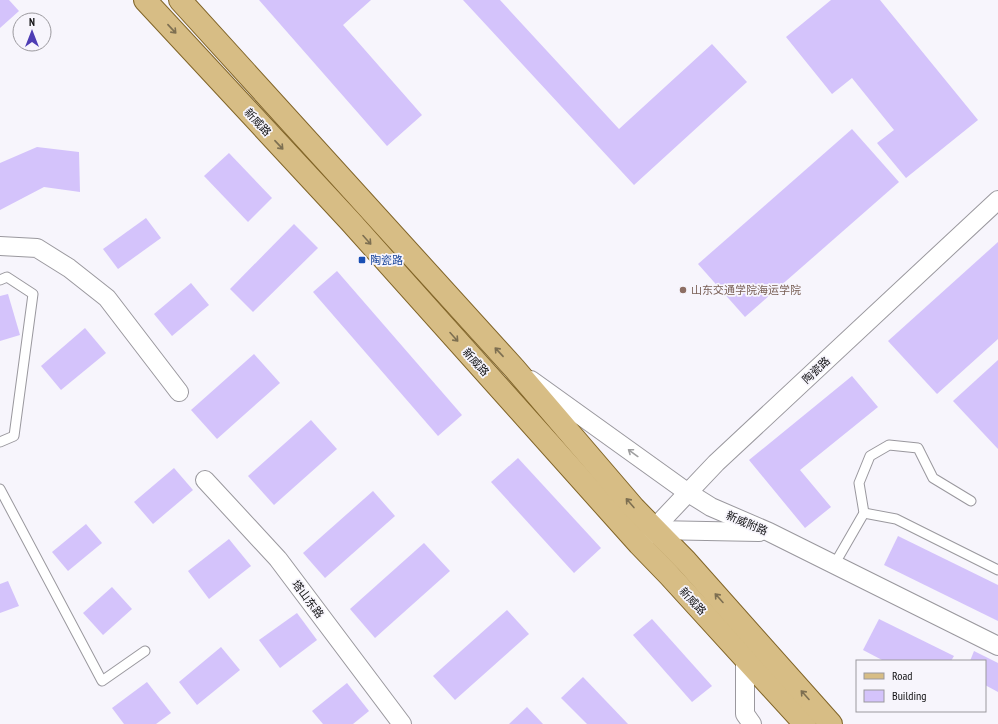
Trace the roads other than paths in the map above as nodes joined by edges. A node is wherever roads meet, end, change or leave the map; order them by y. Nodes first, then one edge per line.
1 (146, 0) edge
2 (180, 0) edge
3 (998, 200) edge
4 (0, 246) edge
5 (0, 280) edge
6 (514, 368) junction
7 (179, 392) dead end
8 (0, 442) edge
9 (205, 480) dead end
10 (0, 489) edge
11 (687, 492) junction
12 (971, 501) dead end
13 (864, 513) junction
14 (769, 532) junction
15 (646, 537) junction
16 (834, 565) junction
17 (998, 570) edge
18 (998, 646) edge
19 (145, 651) dead end
20 (745, 657) junction
21 (402, 724) edge
22 (752, 724) edge
23 (805, 724) edge
24 (831, 724) edge

1 -> 15 main road, 新威路
6 -> 2 main road, 新威路
3 - 11 street, 陶瓷路
4 - 7 street
5 - 8 lane
11 -> 6 street, 新威附路
15 -> 6 main road, 新威路
9 - 21 street, 塔山东路
10 - 19 lane
11 - 14 street, 新威附路
11 - 15 street, 陶瓷路
12 - 13 lane
13 - 16 lane
13 - 17 lane
14 - 15 street
14 - 16 street, 新威附路
15 - 20 main road, 新威路
24 -> 15 main road, 新威路
16 - 18 street, 新威附路
20 - 22 street
20 - 23 main road, 新威路

